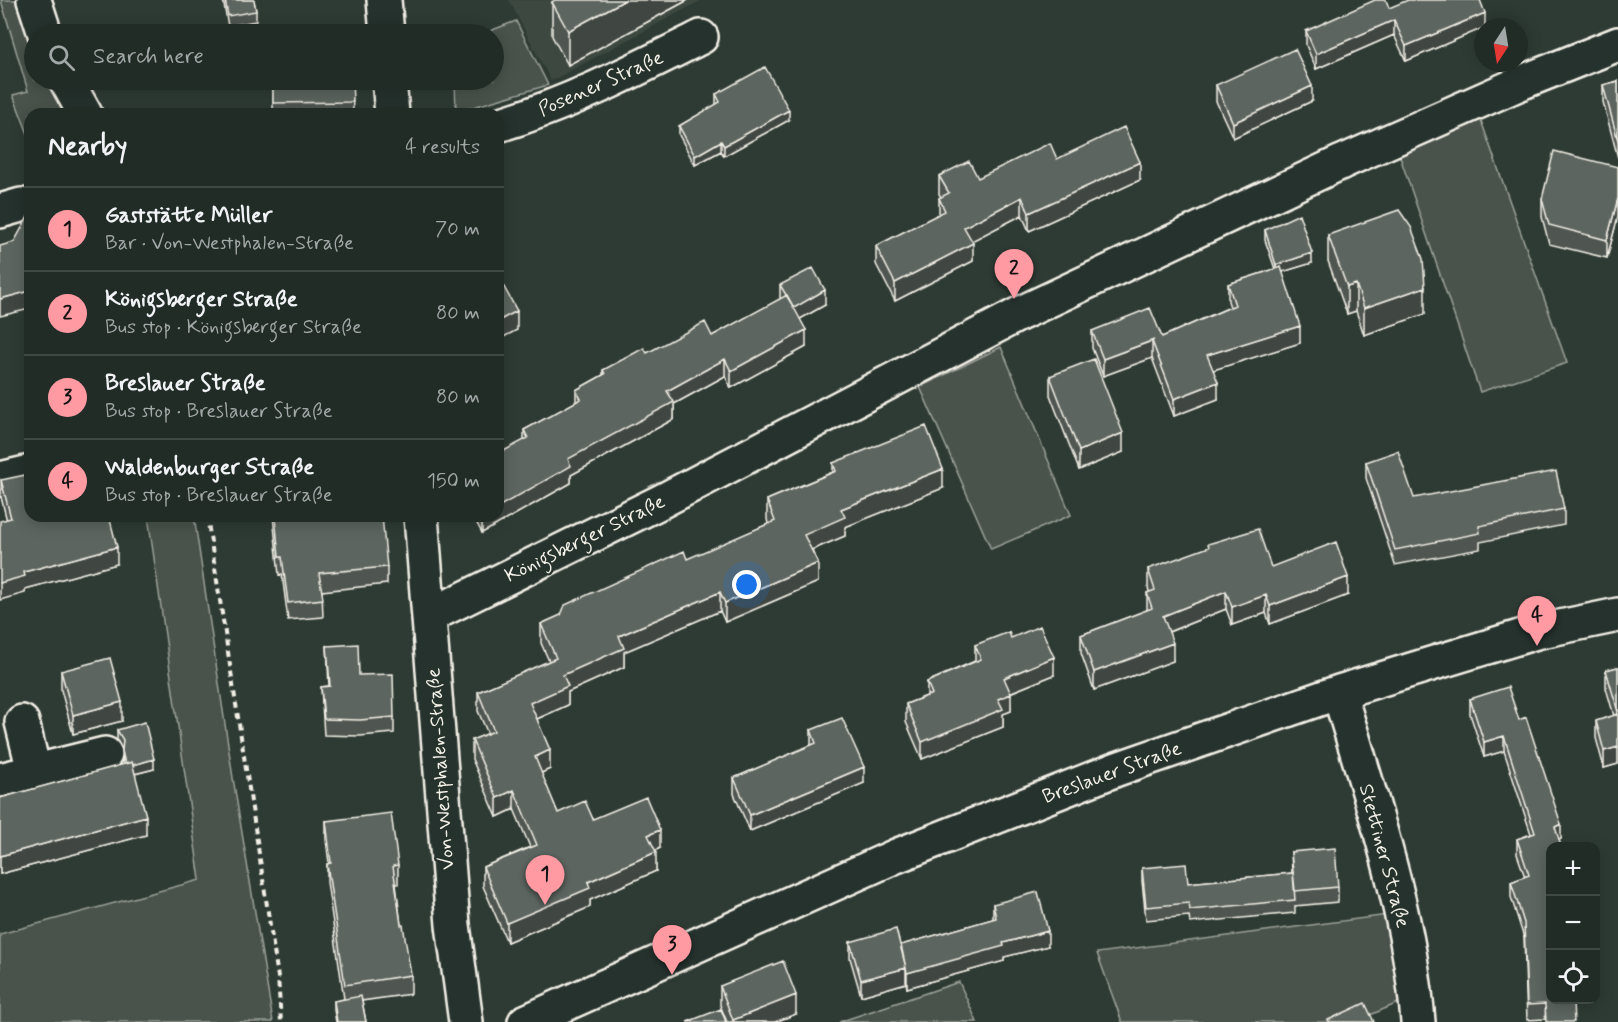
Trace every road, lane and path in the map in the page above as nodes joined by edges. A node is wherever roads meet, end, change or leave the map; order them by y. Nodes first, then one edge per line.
1 (34, 0) edge
2 (384, 0) edge
3 (42, 24) edge
4 (386, 24) edge
5 (701, 37) dead end
6 (1618, 44) edge
7 (72, 90) edge
8 (390, 90) edge
9 (82, 108) edge
10 (391, 108) edge
11 (504, 123) edge
12 (24, 473) edge
13 (0, 479) edge
14 (208, 522) edge
15 (421, 522) edge
16 (1618, 615) edge
17 (429, 616) junction
18 (1339, 692) junction
19 (22, 722) dead end
20 (105, 754) dead end
21 (34, 771) junction
22 (0, 780) edge
23 (282, 1022) edge
24 (466, 1022) edge
25 (525, 1022) edge
26 (1418, 1022) edge

1 - 3 street
2 - 4 street
5 - 11 street, Posener Straße
6 - 17 street, Königsberger Straße
7 - 9 street
8 - 10 street
12 - 13 street
14 - 23 path
15 - 17 street, Von-Westphalen-Straße
16 - 18 street, Breslauer Straße
17 - 24 street, Von-Westphalen-Straße
18 - 25 street, Breslauer Straße
18 - 26 street, Stettiner Straße
19 - 21 street
20 - 21 street
21 - 22 street

